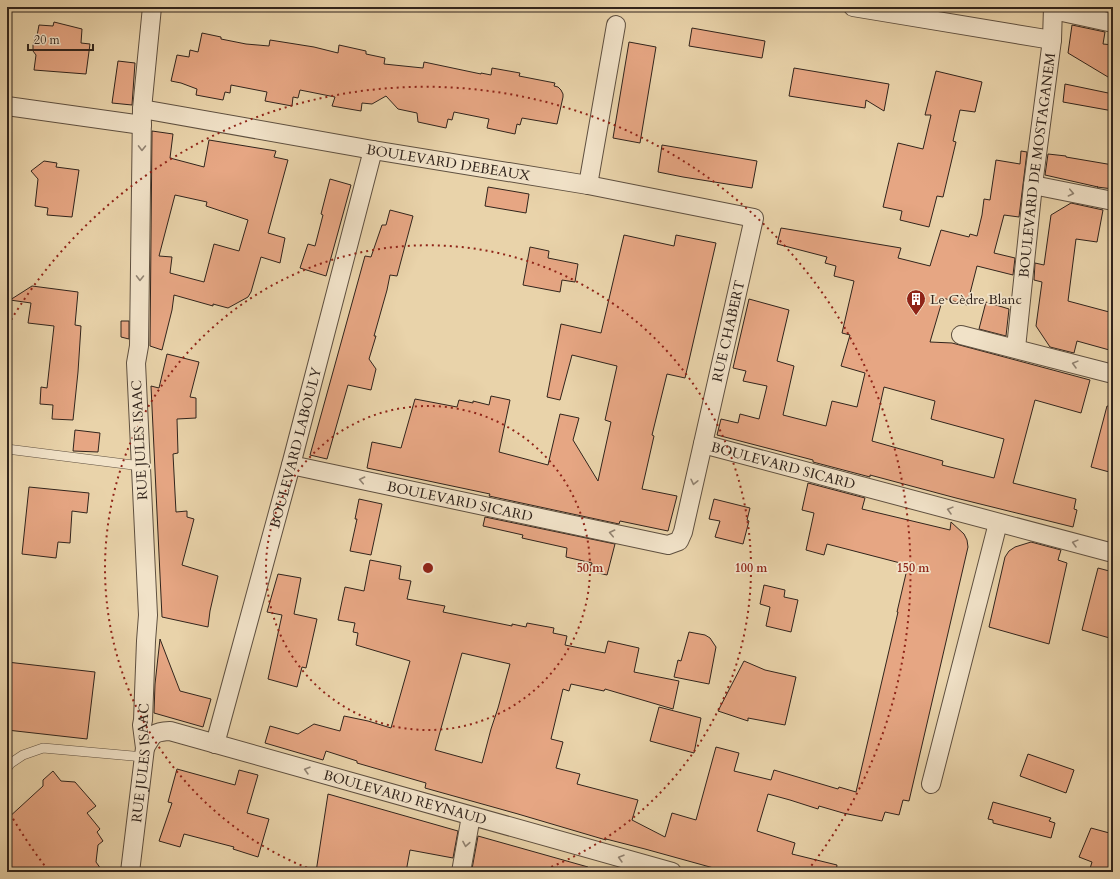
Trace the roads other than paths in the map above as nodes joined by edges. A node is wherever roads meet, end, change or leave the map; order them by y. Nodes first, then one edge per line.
1 (152, 7) edge
2 (853, 7) edge
3 (1053, 9) edge
4 (1113, 23) edge
5 (616, 25) dead end
6 (1052, 40) junction
7 (7, 106) edge
8 (142, 117) junction
9 (372, 150) junction
10 (588, 185) junction
11 (1033, 185) junction
12 (1113, 202) edge
13 (754, 218) joint
14 (962, 335) dead end
15 (1016, 348) junction
16 (1113, 374) edge
17 (703, 444) junction
18 (7, 449) edge
19 (291, 465) junction
20 (141, 466) junction
21 (998, 523) junction
22 (1113, 554) edge
23 (215, 744) junction
24 (144, 753) junction
25 (7, 768) edge
26 (932, 784) dead end
27 (470, 816) junction
28 (130, 872) edge
29 (461, 872) edge
30 (672, 872) edge

1 - 8 street, RUE JULES ISAAC
2 - 6 street
3 - 4 street
3 - 6 street, BOULEVARD DE MOSTAGANEM
5 - 10 street
6 - 11 street, BOULEVARD DE MOSTAGANEM
7 - 8 street, BOULEVARD DEBEAUX
8 - 9 street, BOULEVARD DEBEAUX
8 -> 20 street, RUE JULES ISAAC
9 - 10 street, BOULEVARD DEBEAUX
9 - 19 street, BOULEVARD LABOULY
10 - 13 street, BOULEVARD DEBEAUX
11 -> 12 street
11 - 15 street, BOULEVARD DE MOSTAGANEM
13 - 17 street, RUE CHABERT
14 - 15 street
16 -> 15 street
17 -> 19 street, BOULEVARD SICARD
21 -> 17 street, BOULEVARD SICARD
18 - 20 lane
19 - 23 street, BOULEVARD LABOULY
20 - 24 street, RUE JULES ISAAC
22 -> 21 street, BOULEVARD SICARD
21 - 26 street
23 - 24 street, BOULEVARD REYNAUD
27 -> 23 street, BOULEVARD REYNAUD
24 - 25 lane
24 - 28 street, RUE JULES ISAAC
27 -> 29 street
30 -> 27 street, BOULEVARD REYNAUD

